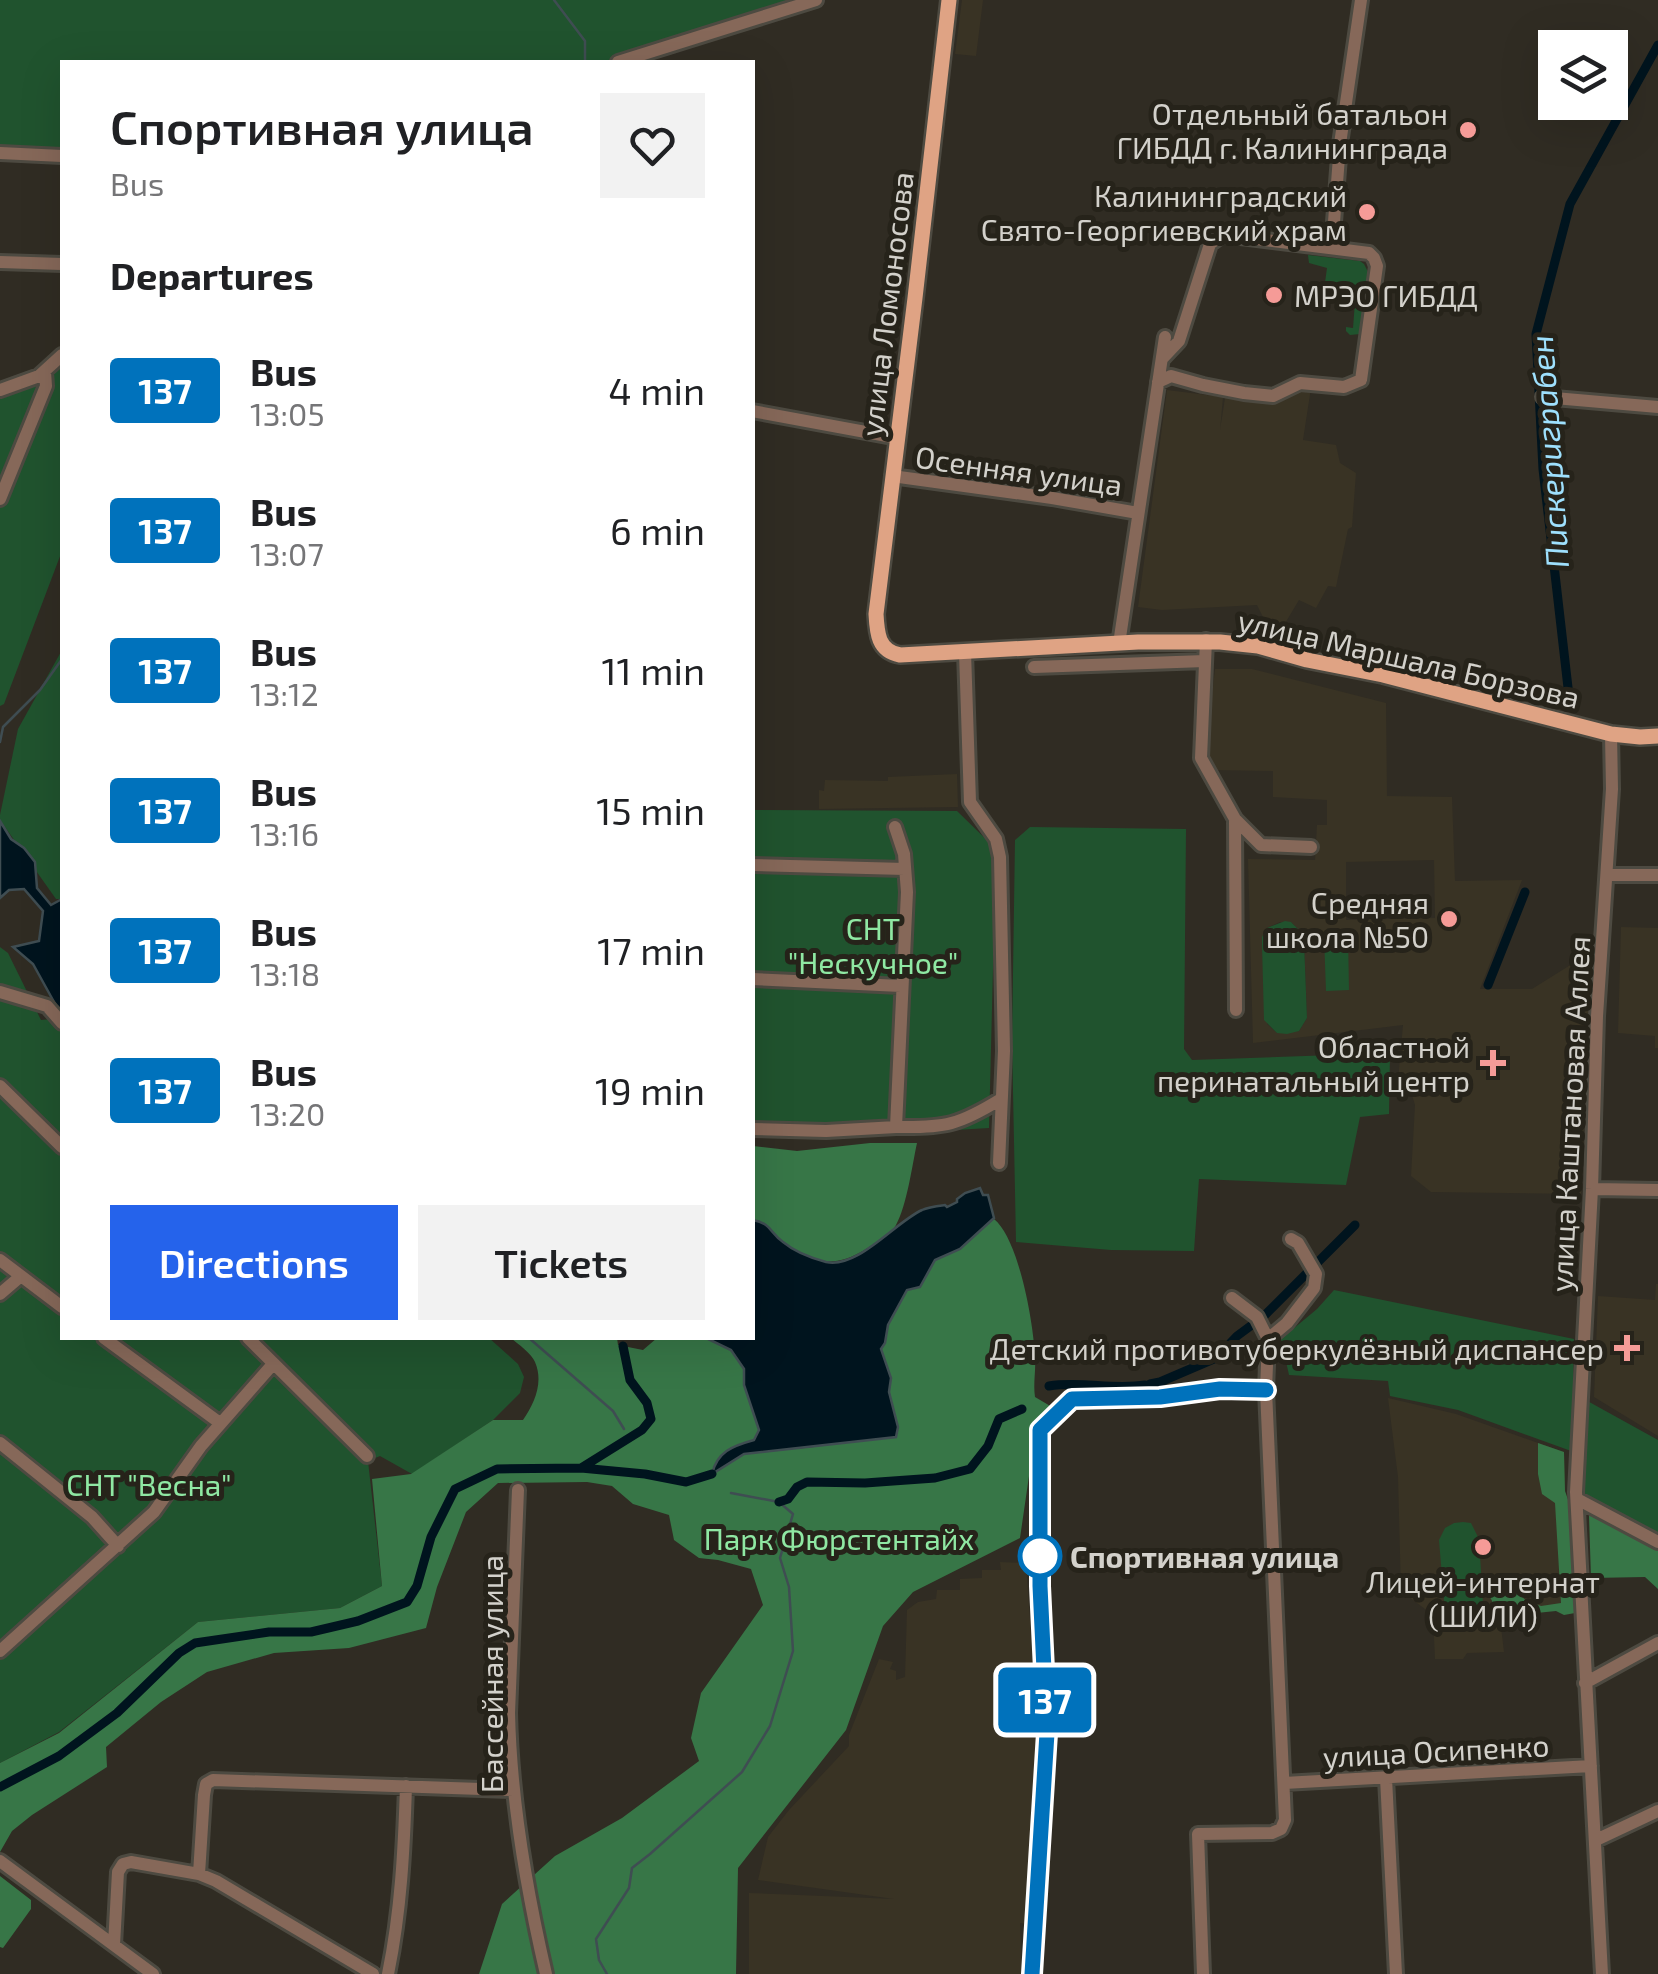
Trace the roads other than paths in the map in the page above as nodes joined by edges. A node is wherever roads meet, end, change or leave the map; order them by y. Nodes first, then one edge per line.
1 (816, 0) edge
2 (949, 0) edge
3 (1361, 0) edge
4 (624, 60) edge
5 (0, 153) edge
6 (60, 156) edge
7 (1332, 248) junction
8 (0, 262) edge
9 (60, 264) edge
10 (1166, 337) dead end
11 (60, 357) edge
12 (1162, 359) junction
13 (45, 372) junction
14 (1158, 382) junction
15 (0, 390) edge
16 (1543, 397) dead end
17 (1658, 407) edge
18 (755, 412) edge
19 (898, 438) junction
20 (892, 476) junction
21 (0, 499) edge
22 (1138, 513) junction
23 (876, 614) joint
24 (1206, 640) junction
25 (1120, 644) junction
26 (965, 652) junction
27 (1205, 660) junction
28 (1034, 668) dead end
29 (1612, 734) junction
30 (1658, 736) edge
31 (1235, 819) junction
32 (894, 828) dead end
33 (1311, 847) dead end
34 (755, 866) edge
35 (905, 868) junction
36 (1607, 875) junction
37 (1658, 875) edge
38 (755, 978) edge
39 (901, 986) junction
40 (0, 992) edge
41 (1236, 1010) dead end
42 (60, 1021) edge
43 (0, 1086) edge
44 (1001, 1099) junction
45 (896, 1127) junction
46 (755, 1129) edge
47 (60, 1145) edge
48 (998, 1164) dead end
49 (1592, 1189) junction
50 (1658, 1190) edge
51 (1292, 1239) dead end
52 (0, 1260) edge
53 (21, 1276) junction
54 (0, 1294) edge
55 (1232, 1298) dead end
56 (60, 1305) edge
57 (1268, 1339) junction
58 (107, 1340) edge
59 (250, 1340) edge
60 (273, 1364) junction
61 (1266, 1390) junction
62 (220, 1423) junction
63 (0, 1443) edge
64 (366, 1456) dead end
65 (518, 1490) dead end
66 (1577, 1497) junction
67 (1658, 1542) edge
68 (118, 1546) junction
69 (1658, 1643) edge
70 (0, 1651) edge
71 (1585, 1683) junction
72 (1591, 1766) junction
73 (1386, 1778) junction
74 (1284, 1783) junction
75 (406, 1786) junction
76 (513, 1790) junction
77 (1658, 1811) edge
78 (1596, 1840) junction
79 (0, 1862) edge
80 (199, 1874) junction
81 (114, 1945) junction
82 (154, 1974) edge
83 (373, 1974) edge
84 (388, 1974) edge
85 (546, 1974) edge
86 (1032, 1974) edge
87 (1203, 1974) edge
88 (1396, 1974) edge
89 (1602, 1974) edge

1 - 4 street
2 - 19 main road, улица Ломоносова
3 - 7 street
5 - 6 street
7 - 12 street, Осенняя улица
7 - 14 street, Осенняя улица
8 - 9 street
10 - 12 street, Осенняя улица
11 - 13 street
12 - 14 street, Осенняя улица
13 - 15 street
13 - 21 street
14 - 22 street, Осенняя улица
16 - 17 street
18 - 19 street
19 - 20 main road, улица Ломоносова
20 - 22 street, Осенняя улица
20 - 23 main road, улица Ломоносова
22 - 25 street, Осенняя улица
23 - 26 main road, улица Маршала Борзова
24 - 25 main road, улица Маршала Борзова
24 - 27 street
24 - 29 main road, улица Маршала Борзова
25 - 26 main road, улица Маршала Борзова
26 - 44 street
27 - 28 street
27 - 31 street
29 - 30 main road, улица Маршала Борзова
29 - 36 street, улица Каштановая Аллея
31 - 33 street
31 - 41 street
32 - 35 street
34 - 35 street
35 - 39 street
36 - 37 street
36 - 49 street, улица Каштановая Аллея
38 - 39 street
39 - 45 street
40 - 42 street
43 - 47 street
44 - 45 street
44 - 48 street
45 - 46 street
49 - 50 street
49 - 66 street, улица Каштановая Аллея
51 - 57 street
52 - 53 street
53 - 54 street
53 - 56 street
55 - 57 street
57 - 61 street
58 - 62 street
59 - 60 street
60 - 62 street
60 - 64 street
61 - 74 street
61 - 86 street
62 - 68 street
63 - 68 street
65 - 76 street, Бассейная улица
66 - 67 street
66 - 71 street, улица Каштановая Аллея
68 - 70 street
69 - 71 street
71 - 72 street, улица Каштановая Аллея
72 - 73 street, улица Осипенко
72 - 78 street, улица Каштановая Аллея
73 - 74 street, улица Осипенко
73 - 88 street
74 - 87 street
75 - 76 street
75 - 80 street
75 - 84 street
76 - 85 street, Бассейная улица
77 - 78 street
78 - 89 street, улица Каштановая Аллея
79 - 81 street
80 - 81 street
80 - 83 street
81 - 82 street

